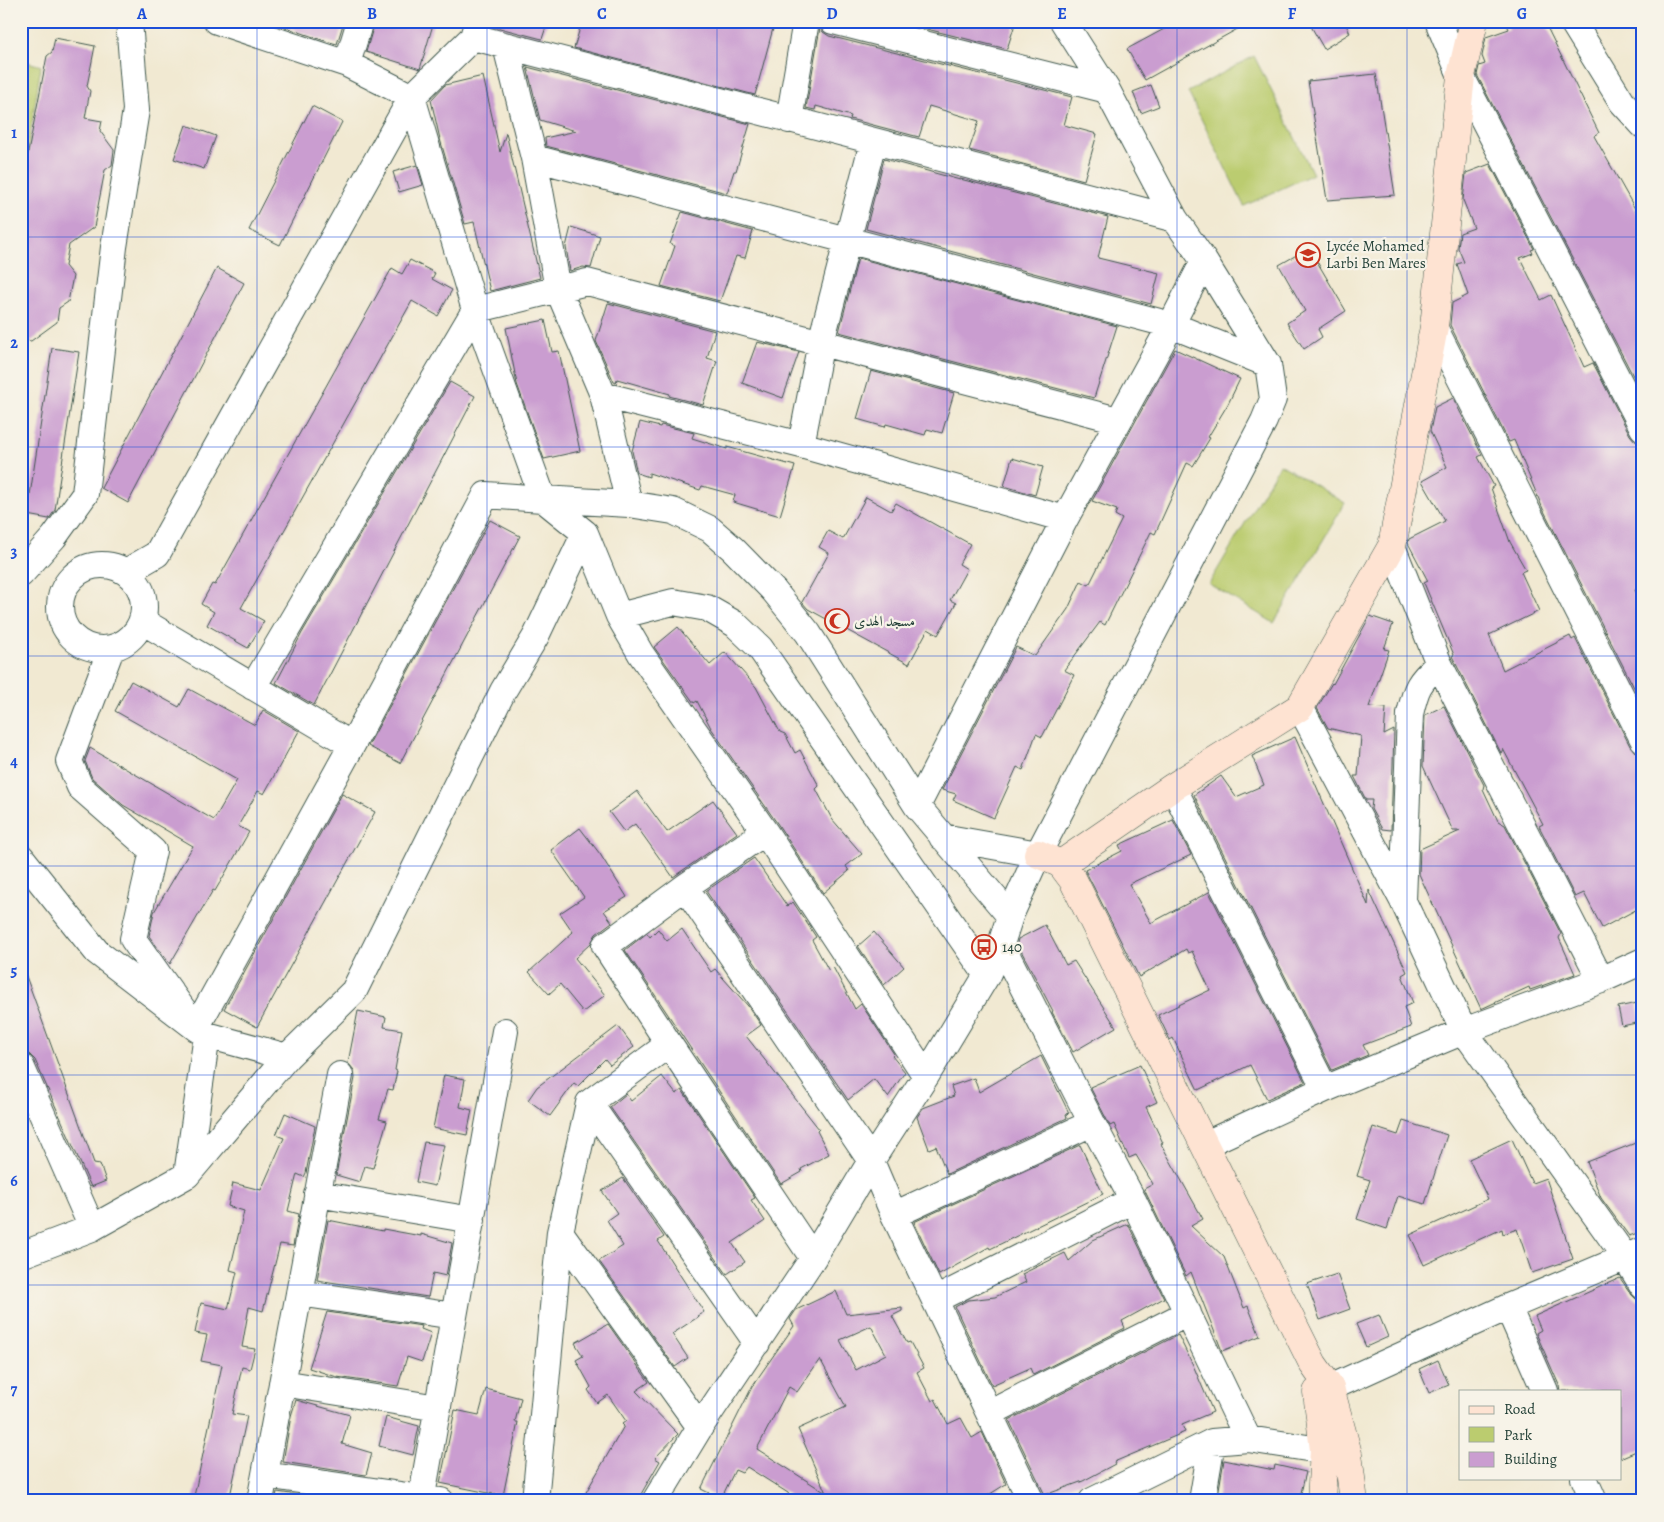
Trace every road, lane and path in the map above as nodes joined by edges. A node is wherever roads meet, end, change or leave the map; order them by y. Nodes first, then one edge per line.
1 (129, 21) edge
2 (217, 21) edge
3 (360, 21) edge
4 (806, 21) edge
5 (833, 21) edge
6 (1063, 21) edge
7 (1438, 21) edge
8 (1474, 21) edge
9 (1572, 21) edge
10 (268, 29) edge
11 (475, 29) edge
12 (506, 46) junction
13 (347, 64) junction
14 (1461, 76) junction
15 (1107, 90) junction
16 (412, 97) junction
17 (789, 120) junction
18 (1643, 125) edge
19 (873, 142) junction
20 (534, 158) junction
21 (1175, 219) junction
22 (848, 240) junction
23 (1204, 262) junction
24 (558, 289) junction
25 (475, 310) junction
26 (1171, 325) junction
27 (1434, 327) junction
28 (821, 342) junction
29 (1268, 364) junction
30 (603, 395) junction
31 (1118, 420) junction
32 (1643, 428) edge
33 (801, 445) junction
34 (543, 499) junction
35 (629, 504) junction
36 (1065, 519) junction
37 (585, 533) junction
38 (54, 537) junction
39 (1392, 546) junction
40 (126, 572) junction
41 (21, 574) edge
42 (69, 580) junction
43 (618, 616) junction
44 (142, 621) junction
45 (111, 649) junction
46 (1439, 664) junction
47 (253, 687) junction
48 (1300, 707) junction
49 (1643, 739) edge
50 (352, 745) junction
51 (1173, 787) junction
52 (917, 806) junction
53 (765, 832) junction
54 (942, 837) junction
55 (21, 857) edge
56 (1049, 859) junction
57 (686, 887) junction
58 (1403, 901) junction
59 (1010, 916) junction
60 (1001, 944) junction
61 (1643, 961) edge
62 (987, 975) junction
63 (1601, 980) junction
64 (201, 1031) junction
65 (505, 1031) dead end
66 (1464, 1031) junction
67 (669, 1044) junction
68 (287, 1058) junction
69 (21, 1066) edge
70 (340, 1075) dead end
71 (926, 1076) junction
72 (1325, 1089) junction
73 (589, 1103) junction
74 (1092, 1124) junction
75 (1206, 1144) junction
76 (871, 1161) junction
77 (187, 1175) junction
78 (317, 1194) junction
79 (1133, 1200) junction
80 (894, 1215) junction
81 (472, 1220) junction
82 (92, 1228) junction
83 (560, 1232) junction
84 (1634, 1254) edge
85 (21, 1255) edge
86 (813, 1258) junction
87 (1643, 1286) edge
88 (299, 1293) junction
89 (935, 1300) junction
90 (1508, 1306) junction
91 (1188, 1314) junction
92 (454, 1316) junction
93 (756, 1343) junction
94 (1313, 1364) junction
95 (282, 1383) junction
96 (1330, 1388) junction
97 (1545, 1390) edge
98 (438, 1408) junction
99 (990, 1413) junction
100 (700, 1427) junction
101 (1248, 1439) junction
102 (1212, 1442) junction
103 (1336, 1452) junction
104 (265, 1475) junction
105 (1585, 1480) edge
106 (428, 1500) edge
107 (260, 1501) edge
108 (535, 1501) edge
109 (655, 1501) edge
110 (1032, 1501) edge
111 (1092, 1501) edge
112 (1202, 1501) edge
113 (1321, 1501) edge
114 (1353, 1501) edge
115 (1594, 1501) edge

1 - 38 street
2 - 10 street
3 - 13 street
4 - 17 street
5 - 15 street
6 - 15 street
7 - 14 street
8 - 14 street
9 - 18 street
10 - 13 street
11 - 12 street
11 - 16 street
12 - 17 street
12 - 20 street
13 - 16 street
14 - 27 street
14 - 32 street
15 - 21 street
16 - 25 street
16 - 40 street
17 - 19 street
19 - 21 street
19 - 22 street
20 - 22 street
20 - 24 street
21 - 23 street
22 - 26 street
22 - 28 street
23 - 26 street
23 - 29 street
24 - 25 street
24 - 28 street
24 - 30 street
25 - 34 street
25 - 47 street
26 - 29 street
26 - 31 street
27 - 39 street
27 - 49 street
28 - 31 street
28 - 33 street
29 - 56 street
30 - 33 street
30 - 35 street
31 - 36 street
33 - 36 street
34 - 35 street
34 - 37 street
34 - 50 street
35 - 52 street
36 - 52 street
37 - 43 street
37 - 68 street
38 - 41 street
38 - 42 street
39 - 46 street
39 - 48 street
40 - 42 street
40 - 44 street
42 - 45 street
43 - 53 street
43 - 62 street
44 - 45 street
44 - 47 street
45 - 64 street
46 - 58 street
46 - 63 street
47 - 50 street
48 - 51 street
48 - 58 street
50 - 64 street
51 - 56 street
51 - 72 street
52 - 54 street
53 - 57 street
53 - 71 street
54 - 56 street
54 - 59 street
55 - 64 street
56 - 59 street
56 - 75 street
57 - 67 street
57 - 76 street
58 - 66 street
59 - 60 street
60 - 62 street
60 - 74 street
61 - 63 street
62 - 71 street
63 - 66 street
64 - 68 street
64 - 77 street
65 - 81 street
66 - 72 street
66 - 84 street
67 - 73 street
67 - 86 street
68 - 77 street
69 - 82 street
70 - 78 street
71 - 76 street
72 - 75 street
73 - 83 street
73 - 93 street
74 - 79 street
74 - 80 street
75 - 94 street
76 - 80 street
76 - 86 street
77 - 82 street
78 - 81 street
78 - 88 street
79 - 89 street
79 - 91 street
80 - 89 street
81 - 92 street
82 - 85 street
83 - 100 street
83 - 108 street
84 - 87 street
84 - 90 street
86 - 93 street
88 - 92 street
88 - 95 street
89 - 99 street
90 - 96 street
90 - 97 street
91 - 99 street
91 - 101 street
92 - 98 street
93 - 100 street
94 - 96 street
94 - 103 street
95 - 98 street
95 - 104 street
96 - 103 street
98 - 106 street
99 - 110 street
100 - 109 street
101 - 102 street
101 - 103 street
102 - 111 street
102 - 112 street
103 - 113 street
103 - 114 street
104 - 106 street
104 - 107 street
105 - 115 street

